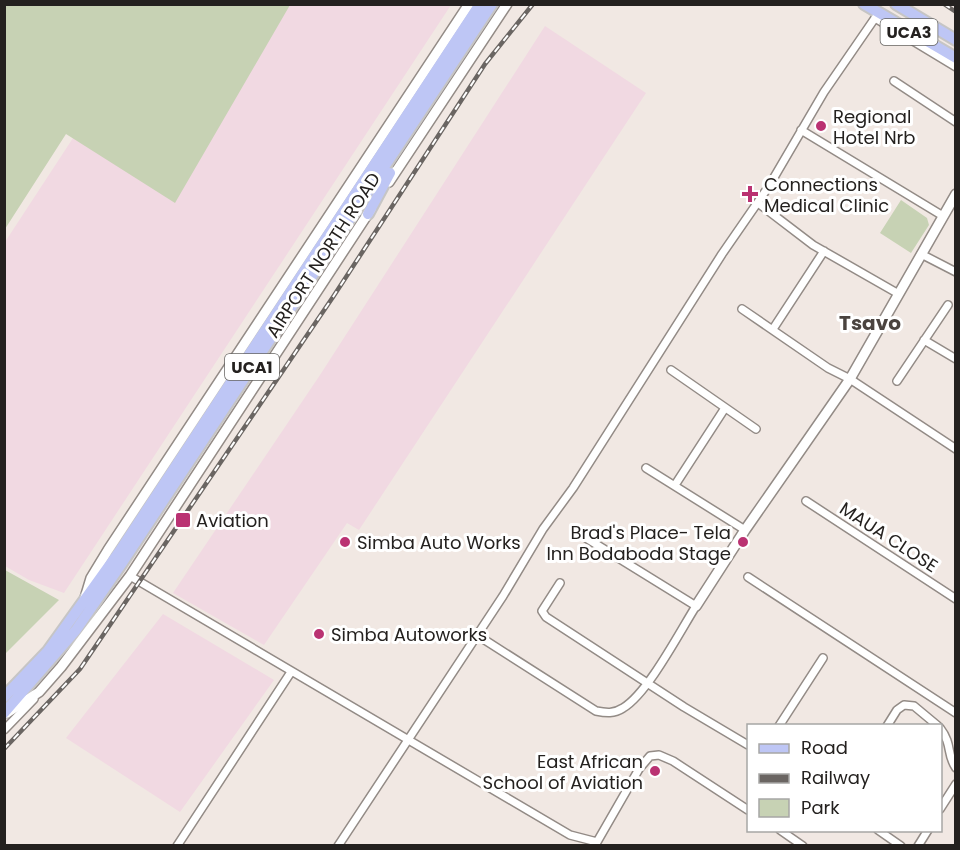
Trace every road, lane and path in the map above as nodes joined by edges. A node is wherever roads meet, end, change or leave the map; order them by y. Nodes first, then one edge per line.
1 (507, 4) edge
2 (864, 4) edge
3 (896, 4) edge
4 (481, 7) edge
5 (956, 40) edge
6 (956, 58) edge
7 (956, 67) edge
8 (894, 81) dead end
9 (956, 122) edge
10 (412, 127) junction
11 (801, 130) junction
12 (956, 194) edge
13 (758, 203) junction
14 (368, 214) junction
15 (943, 216) junction
16 (824, 251) junction
17 (921, 254) junction
18 (956, 272) edge
19 (897, 293) junction
20 (948, 305) dead end
21 (742, 309) dead end
22 (773, 329) junction
23 (924, 340) junction
24 (956, 359) edge
25 (671, 370) dead end
26 (850, 379) junction
27 (897, 381) dead end
28 (725, 408) junction
29 (756, 429) dead end
30 (956, 449) edge
31 (646, 468) dead end
32 (675, 485) junction
33 (806, 501) dead end
34 (745, 530) junction
35 (586, 538) dead end
36 (130, 576) junction
37 (748, 577) dead end
38 (560, 584) dead end
39 (956, 599) edge
40 (696, 606) junction
41 (477, 635) junction
42 (824, 658) dead end
43 (291, 672) junction
44 (647, 683) junction
45 (39, 692) junction
46 (4, 697) edge
47 (954, 710) edge
48 (4, 713) edge
49 (780, 724) edge
50 (888, 724) edge
51 (935, 724) edge
52 (4, 730) edge
53 (942, 731) edge
54 (408, 742) junction
55 (747, 744) edge
56 (956, 768) edge
57 (956, 784) edge
58 (942, 806) edge
59 (747, 809) edge
60 (782, 832) edge
61 (880, 832) edge
62 (927, 832) edge
63 (177, 846) edge
64 (338, 846) edge
65 (803, 846) edge
66 (902, 846) edge
67 (918, 846) edge

1 - 14 main road, AIRPORT NORTH ROAD / UCA1
2 - 6 main road, UCA3
3 - 5 main road, UCA3
4 - 10 main road, AIRPORT NORTH ROAD / UCA1
4 - 46 main road, AIRPORT NORTH ROAD / UCA1
7 - 11 street
8 - 9 street
10 - 14 main road
10 - 48 main road, AIRPORT NORTH ROAD / UCA1
11 - 13 street
11 - 15 street
12 - 15 main road
13 - 16 street
13 - 41 street
14 - 36 main road, AIRPORT NORTH ROAD / UCA1
15 - 17 main road
16 - 19 street
16 - 22 street
17 - 18 street
17 - 19 main road
19 - 26 main road
20 - 23 street
21 - 22 street
22 - 26 street
23 - 24 street
23 - 27 street
25 - 28 street
26 - 30 street
26 - 34 main road
28 - 29 street
28 - 32 street
31 - 32 street
32 - 34 street
33 - 39 street, MAUA CLOSE
34 - 40 main road
35 - 40 street
36 - 43 street
36 - 45 main road, AIRPORT NORTH ROAD / UCA1
37 - 47 street
38 - 44 street
40 - 44 street
41 - 44 street
41 - 54 street
42 - 49 street
43 - 54 street
43 - 63 street
44 - 55 street
45 - 48 main road, AIRPORT NORTH ROAD / UCA1
45 - 52 street
50 - 51 street
53 - 56 street
54 - 59 street
54 - 64 street
57 - 58 street
60 - 65 street
61 - 66 street
62 - 67 street

